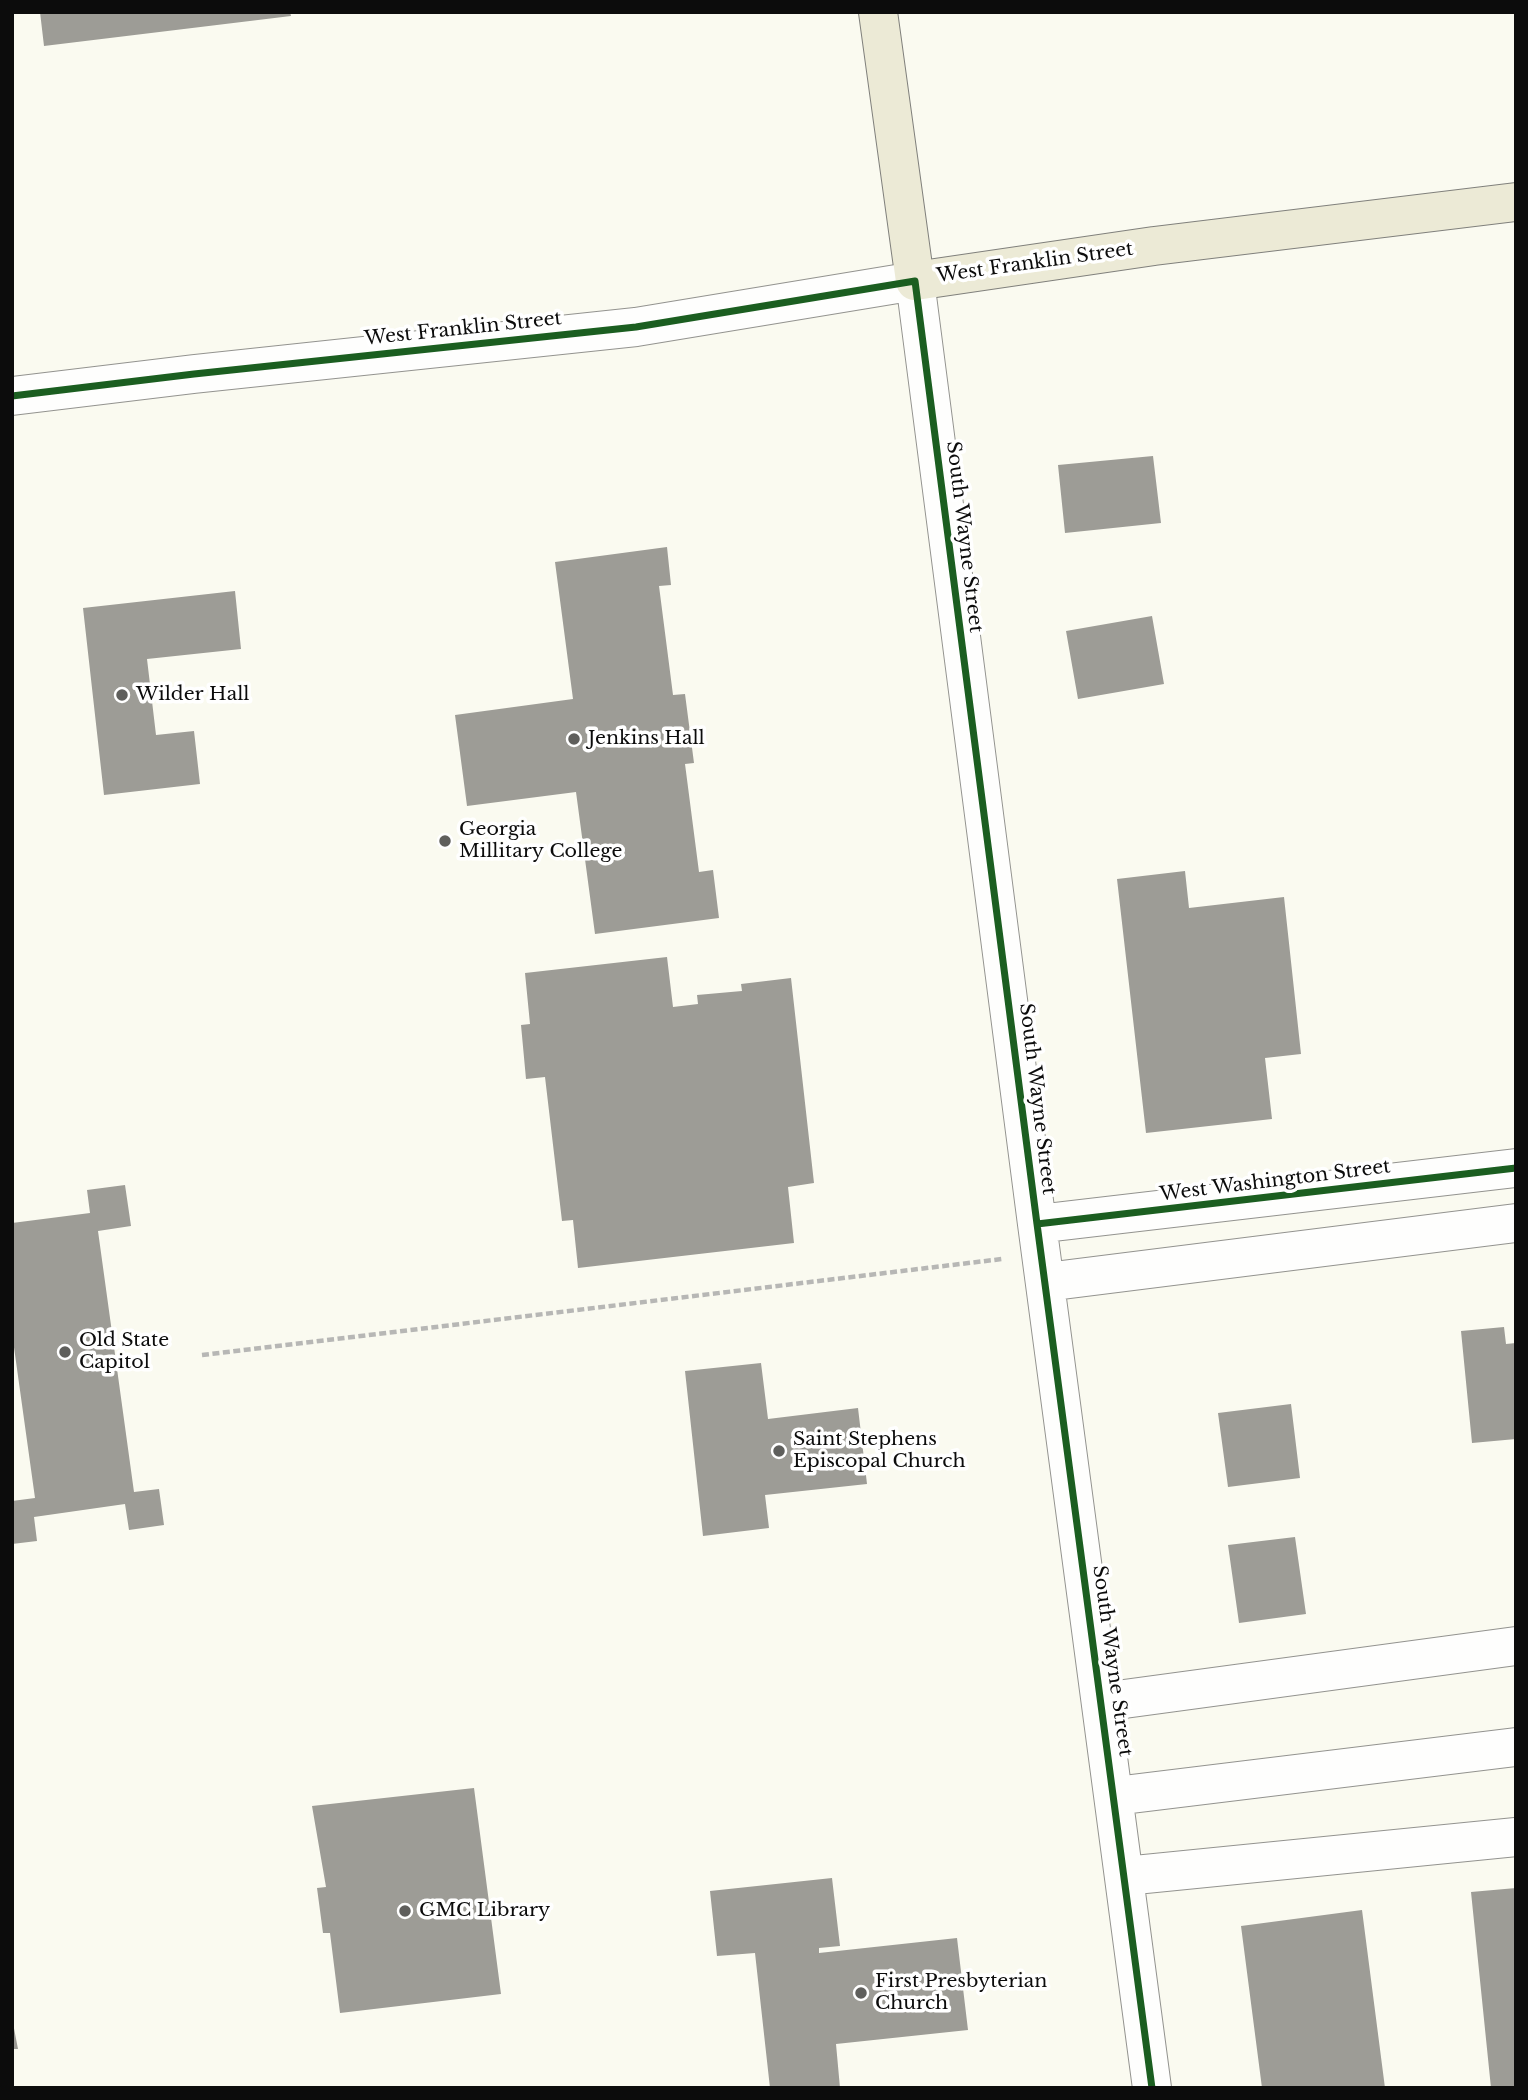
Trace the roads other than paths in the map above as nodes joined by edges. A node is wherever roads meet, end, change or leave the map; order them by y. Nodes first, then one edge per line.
1 (878, 12) edge
2 (1516, 202) edge
3 (915, 281) junction
4 (12, 396) edge
5 (1516, 1168) edge
6 (1516, 1223) edge
7 (1041, 1254) junction
8 (1516, 1646) edge
9 (1102, 1702) junction
10 (1516, 1747) edge
11 (1115, 1796) junction
12 (1516, 1837) edge
13 (1125, 1876) junction
14 (1152, 2088) edge

1 - 3 main road, South Wayne Street
2 - 3 main road, West Franklin Street
3 - 4 street, West Franklin Street
3 - 7 street, South Wayne Street
5 - 7 street, West Washington Street
6 - 7 street
7 - 9 street, South Wayne Street
8 - 9 street
9 - 11 street, South Wayne Street
10 - 11 street
11 - 13 street, South Wayne Street
12 - 13 street
13 - 14 street, South Wayne Street

